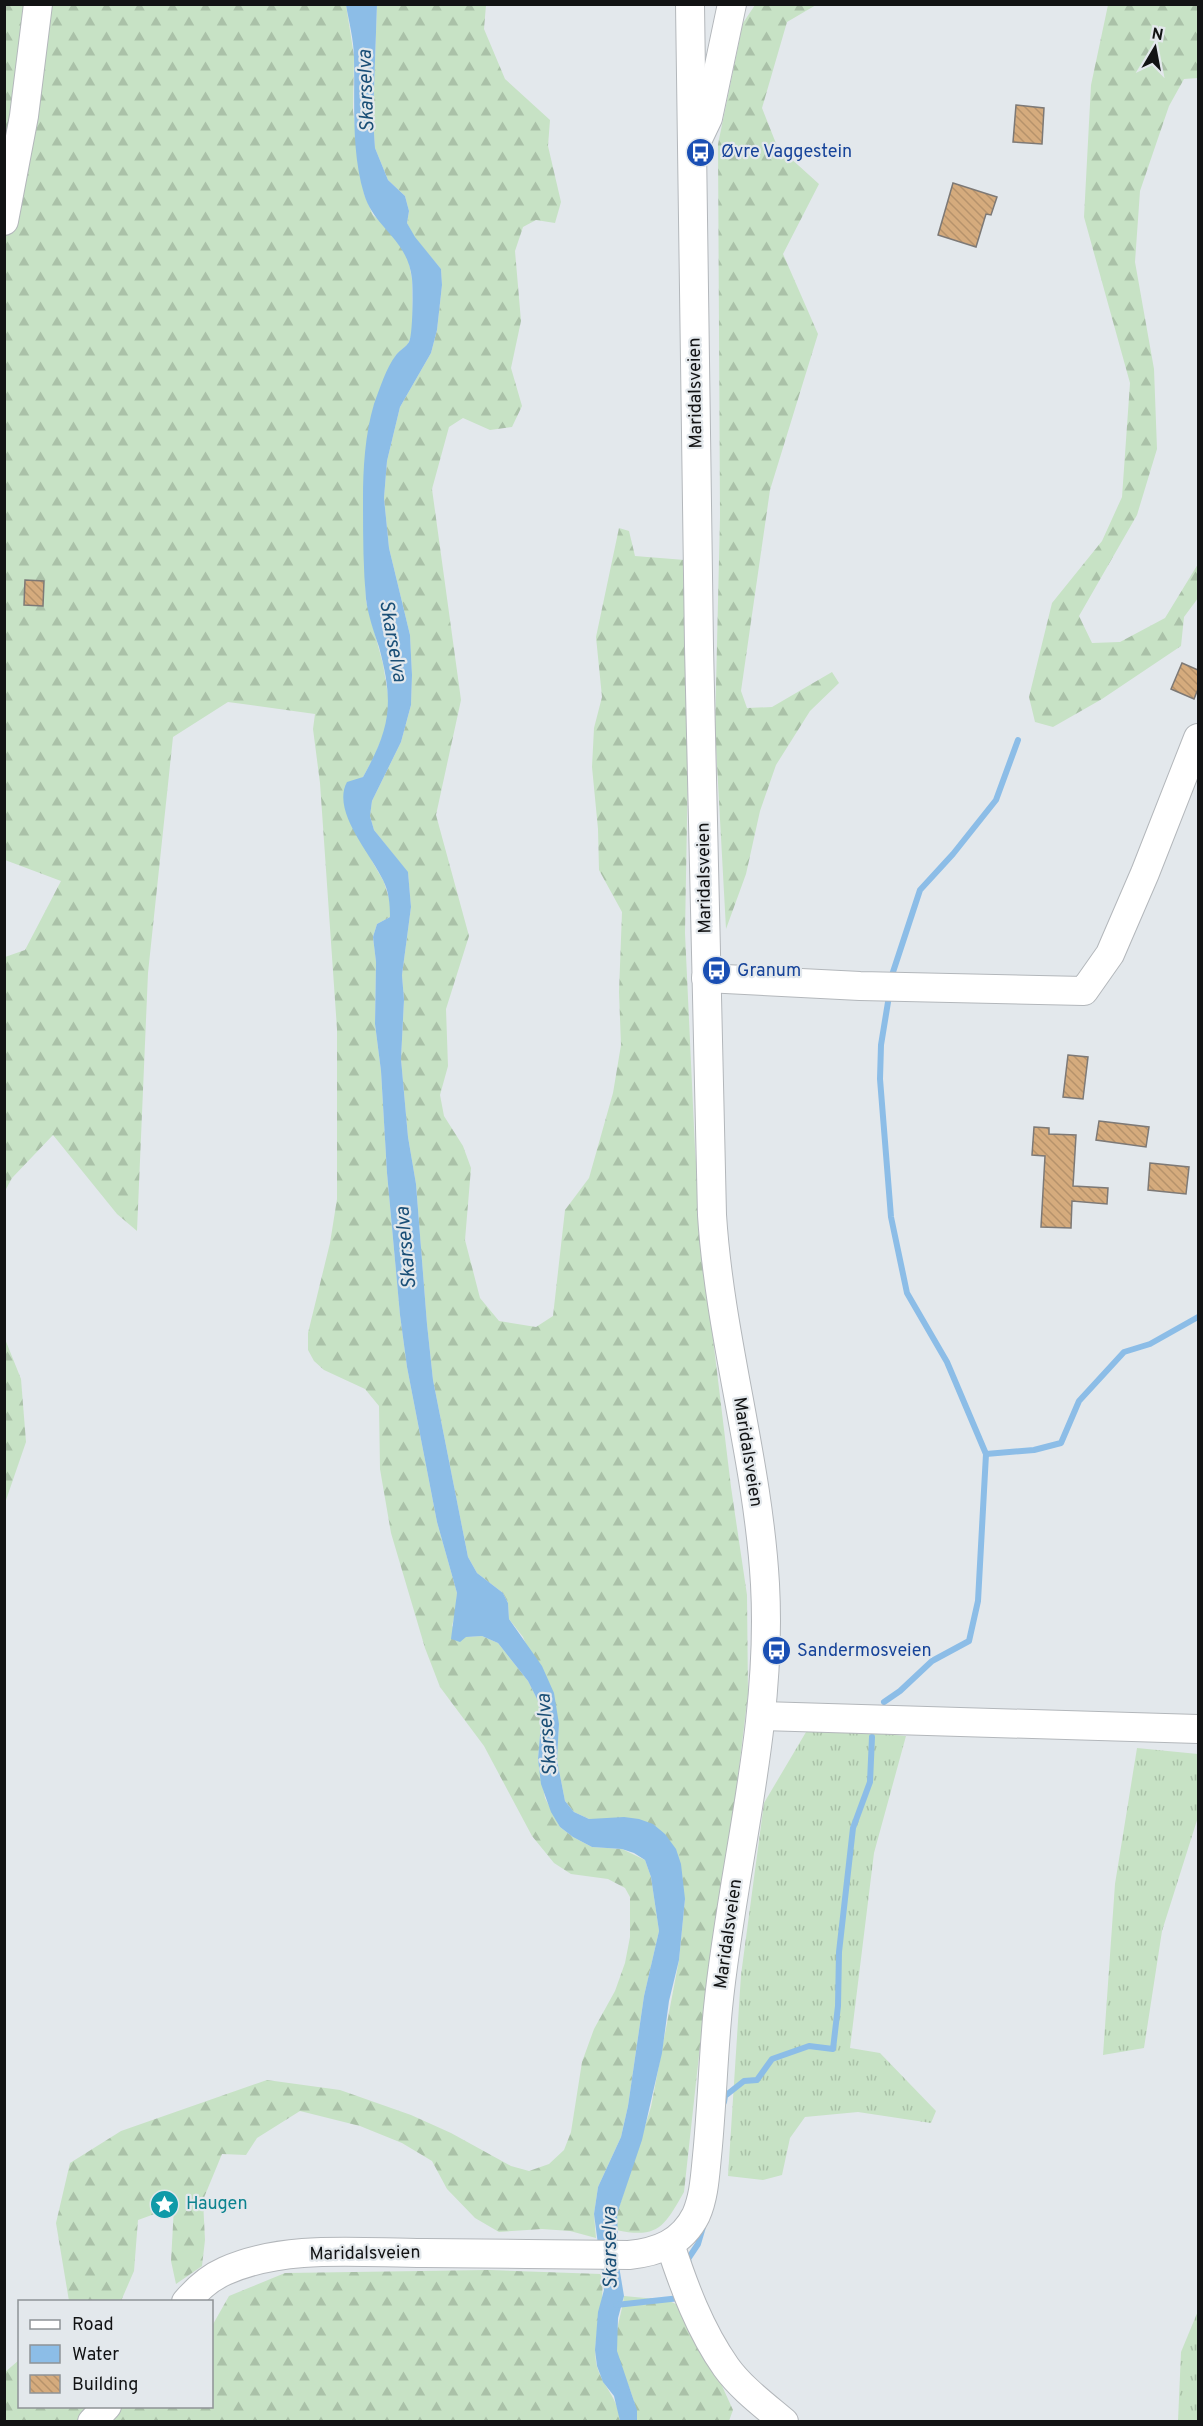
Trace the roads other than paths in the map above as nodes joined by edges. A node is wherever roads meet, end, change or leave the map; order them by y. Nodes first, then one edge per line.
1 (38, 4) edge
2 (690, 4) edge
3 (732, 4) edge
4 (691, 146) junction
5 (4, 221) edge
6 (1198, 738) edge
7 (706, 978) junction
8 (762, 1716) junction
9 (1198, 1729) edge
10 (670, 2244) junction
11 (187, 2300) edge
12 (105, 2408) edge
13 (92, 2421) edge
14 (784, 2421) edge

1 - 5 street
2 - 4 street, Maridalsveien
3 - 4 street
4 - 7 street, Maridalsveien
6 - 7 street
7 - 8 street, Maridalsveien
8 - 9 street
8 - 10 street, Maridalsveien
10 - 11 street, Maridalsveien
10 - 14 street
12 - 13 street

